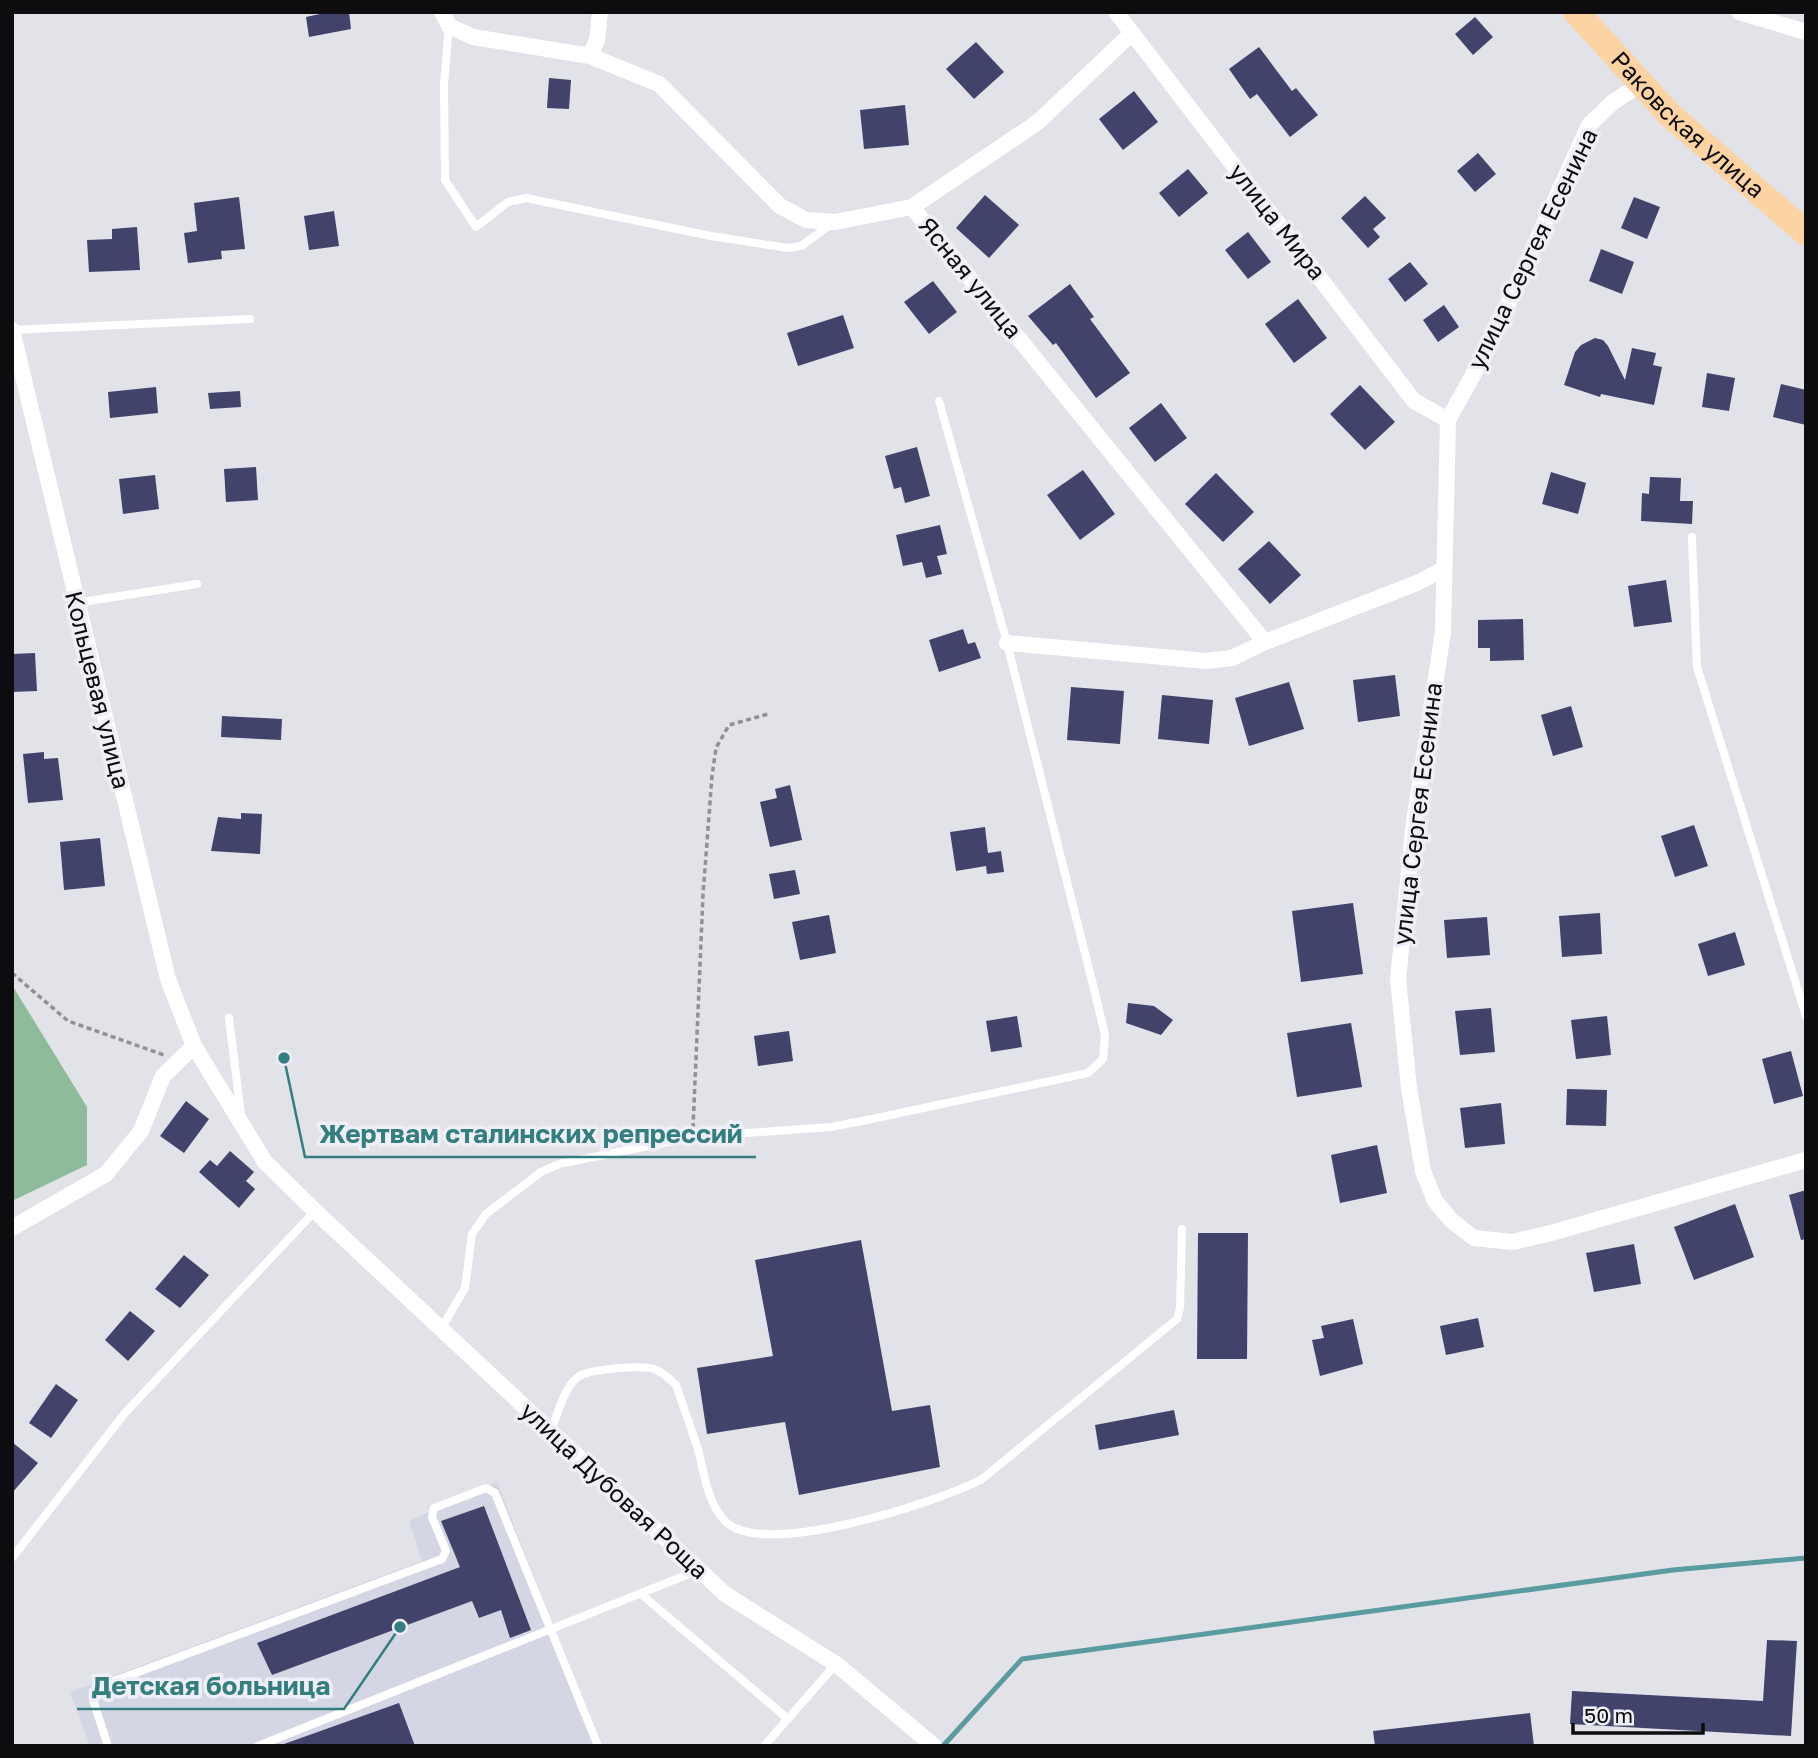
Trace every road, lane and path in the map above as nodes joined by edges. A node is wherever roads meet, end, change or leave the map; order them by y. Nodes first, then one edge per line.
1 (600, 12) edge
2 (1116, 12) edge
3 (1576, 12) edge
4 (1739, 12) edge
5 (445, 19) edge
6 (1806, 32) edge
7 (1132, 33) junction
8 (590, 56) junction
9 (1641, 84) junction
10 (912, 207) junction
11 (835, 222) junction
12 (1806, 233) edge
13 (250, 319) dead end
14 (12, 330) edge
15 (939, 401) dead end
16 (1448, 420) junction
17 (1692, 537) dead end
18 (1442, 570) junction
19 (197, 584) dead end
20 (76, 603) junction
21 (1265, 642) junction
22 (1007, 643) junction
23 (768, 715) dead end
24 (12, 973) edge
25 (1806, 1016) edge
26 (229, 1018) dead end
27 (194, 1046) junction
28 (179, 1060) junction
29 (242, 1125) junction
30 (693, 1137) junction
31 (1806, 1160) edge
32 (315, 1211) junction
33 (12, 1228) edge
34 (1182, 1229) dead end
35 (441, 1329) junction
36 (551, 1431) junction
37 (12, 1541) edge
38 (19, 1548) junction
39 (12, 1558) edge
40 (699, 1570) junction
41 (641, 1594) junction
42 (551, 1630) junction
43 (836, 1664) junction
44 (788, 1719) junction
45 (108, 1746) edge
46 (258, 1746) edge
47 (598, 1746) edge
48 (764, 1746) edge
49 (934, 1746) edge

1 - 8 street
2 - 7 street, улица Мира
3 - 9 main road, Раковская улица
4 - 6 street
5 - 8 street, Ясная улица
5 - 11 lane
7 - 10 street
7 - 16 street, улица Мира
8 - 11 street, Ясная улица
9 - 12 main road, Раковская улица
9 - 16 street, улица Сергея Есенина
10 - 11 street, Ясная улица
10 - 21 street, Ясная улица
13 - 14 lane
14 - 20 street, Кольцевая улица
15 - 22 lane
16 - 18 street, улица Сергея Есенина
17 - 25 lane
18 - 21 street
18 - 31 street, улица Сергея Есенина
19 - 20 lane
20 - 27 street, Кольцевая улица
21 - 22 street
22 - 30 lane
23 - 30 path
24 - 28 path
26 - 29 lane
27 - 28 street
27 - 29 street, улица Дубовая Роща
28 - 33 street
29 - 32 street, улица Дубовая Роща
30 - 35 lane
32 - 35 street, улица Дубовая Роща
32 - 38 lane
34 - 36 lane
35 - 36 street, улица Дубовая Роща
36 - 40 street, улица Дубовая Роща
37 - 38 lane
38 - 39 lane
40 - 41 lane
40 - 43 street, улица Дубовая Роща
41 - 42 lane
41 - 44 lane
42 - 45 lane
42 - 46 lane
42 - 47 lane
43 - 44 lane
43 - 49 street, улица Дубовая Роща
44 - 48 lane

